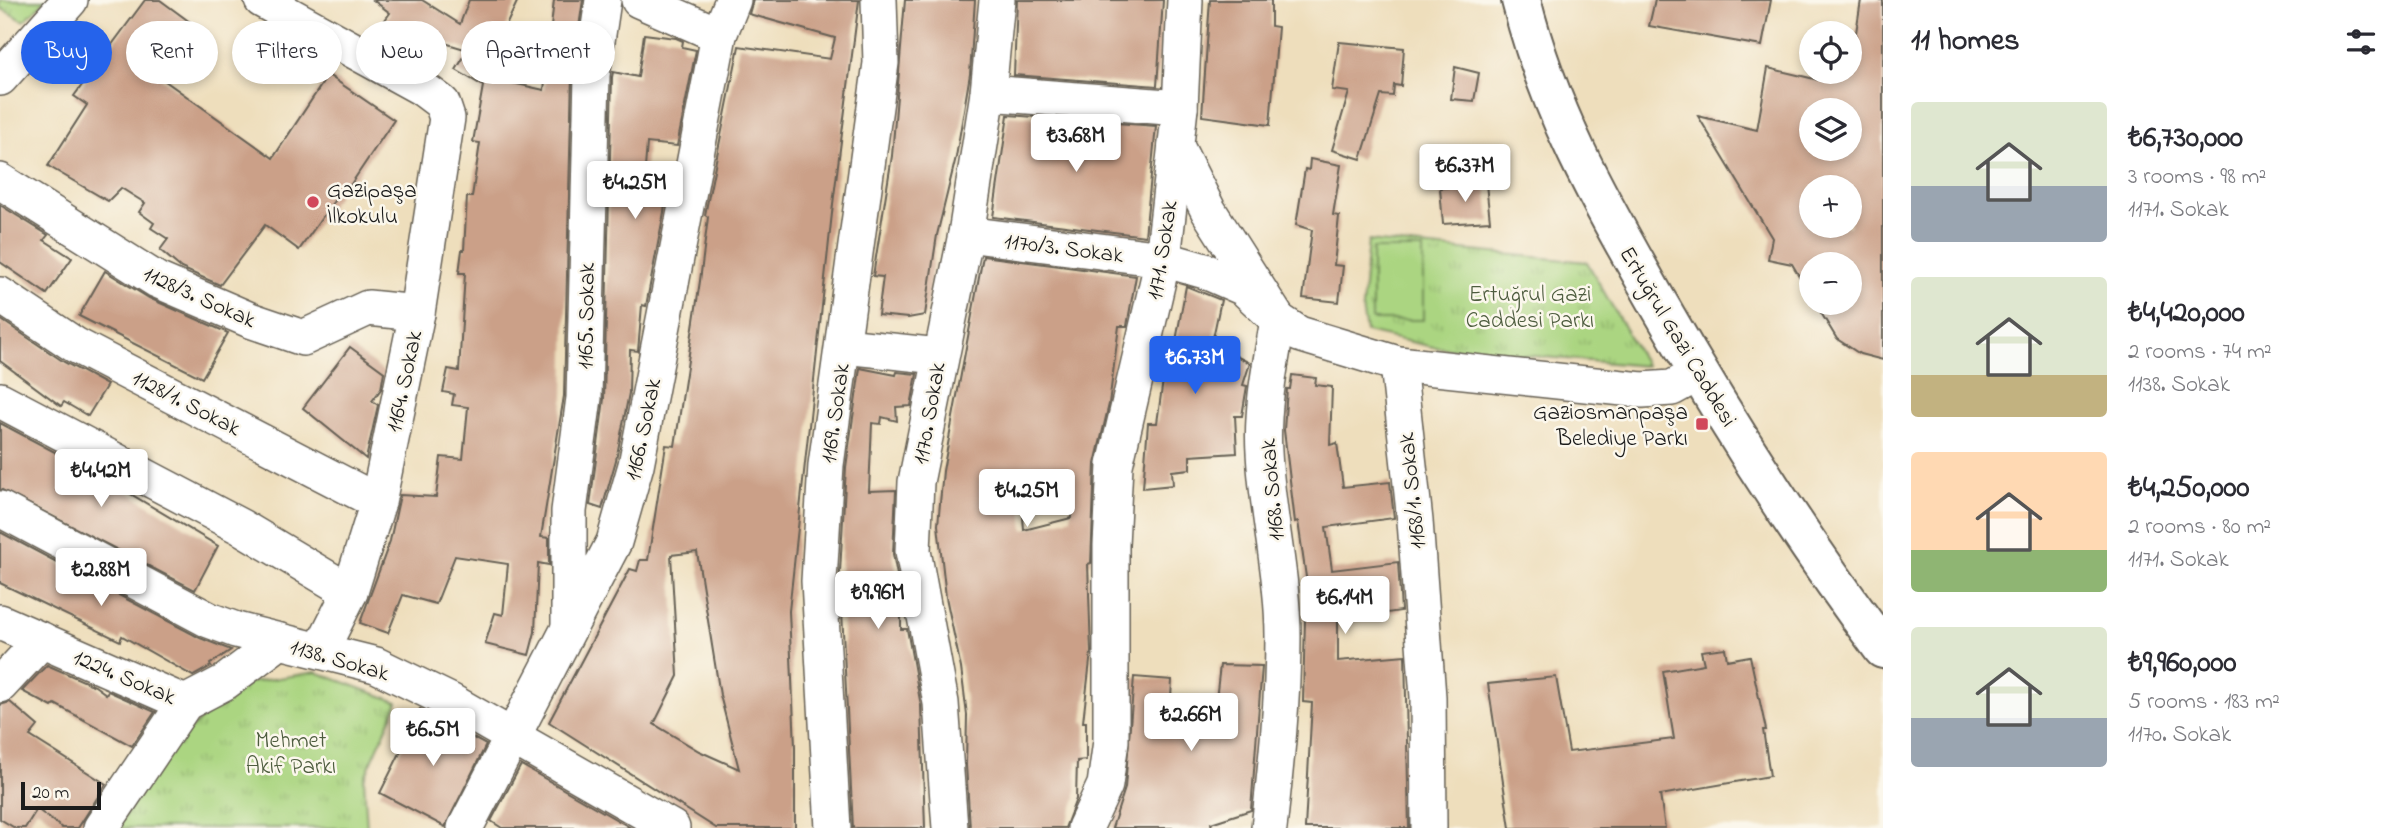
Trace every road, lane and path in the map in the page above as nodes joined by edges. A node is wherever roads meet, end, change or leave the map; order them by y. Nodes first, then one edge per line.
1 (70, 0) edge
2 (262, 0) edge
3 (603, 0) edge
4 (639, 0) edge
5 (733, 0) edge
6 (879, 0) edge
7 (997, 0) edge
8 (1185, 0) edge
9 (1521, 0) edge
10 (719, 35) junction
11 (13, 38) edge
12 (0, 78) edge
13 (988, 93) junction
14 (1180, 108) junction
15 (1176, 146) junction
16 (0, 181) edge
17 (966, 234) junction
18 (1163, 260) junction
19 (0, 295) edge
20 (417, 313) junction
21 (1278, 320) junction
22 (844, 346) junction
23 (939, 356) junction
24 (1398, 364) junction
25 (1699, 373) junction
26 (0, 400) edge
27 (378, 502) junction
28 (0, 509) edge
29 (350, 592) junction
30 (1845, 594) junction
31 (1883, 619) edge
32 (0, 622) edge
33 (569, 631) junction
34 (42, 640) junction
35 (280, 641) junction
36 (1883, 649) edge
37 (321, 650) junction
38 (0, 685) edge
39 (185, 703) junction
40 (513, 737) junction
41 (101, 828) edge
42 (465, 828) edge
43 (672, 828) edge
44 (833, 828) edge
45 (950, 828) edge
46 (1085, 828) edge
47 (1269, 828) edge
48 (1429, 828) edge

1 - 11 street
2 - 20 street, 1164. Sokak
3 - 33 street, 1165. Sokak
4 - 10 street
5 - 10 street, 1166. Sokak
6 - 22 street, 1169. Sokak
7 - 13 street, 1170. Sokak
8 - 14 street, 1171. Sokak
9 - 25 main road, Ertuğrul Gazi Caddesi
10 - 33 street, 1166. Sokak
11 - 12 street
13 - 14 street
13 - 17 street, 1170. Sokak
14 - 15 street, 1171. Sokak
15 - 18 street, 1171. Sokak
15 - 21 street
16 - 20 street, 1128/3. Sokak
17 - 18 street, 1170/3. Sokak
17 - 23 street, 1170. Sokak
18 - 21 street, 1170/3. Sokak
18 - 46 street, 1171. Sokak
19 - 27 street, 1128/1. Sokak
20 - 27 street, 1164. Sokak
21 - 24 street
21 - 47 street, 1168. Sokak
22 - 23 street
22 - 44 street, 1169. Sokak
23 - 45 street, 1170. Sokak
24 - 25 street
24 - 48 street, 1168/1. Sokak
25 - 30 main road, Ertuğrul Gazi Caddesi
26 - 29 street
27 - 29 street, 1164. Sokak
28 - 35 street, 1138. Sokak
29 - 37 street, 1164. Sokak
30 - 31 main road
30 - 36 main road, Ertuğrul Gazi Caddesi
32 - 34 street, 1224. Sokak
33 - 40 street, 1166. Sokak
34 - 38 street
34 - 39 street, 1224. Sokak
35 - 37 street, 1138. Sokak
35 - 39 street, 1224. Sokak
37 - 40 street, 1138. Sokak
39 - 41 street
40 - 42 street, 1166. Sokak
40 - 43 street, 1138. Sokak

